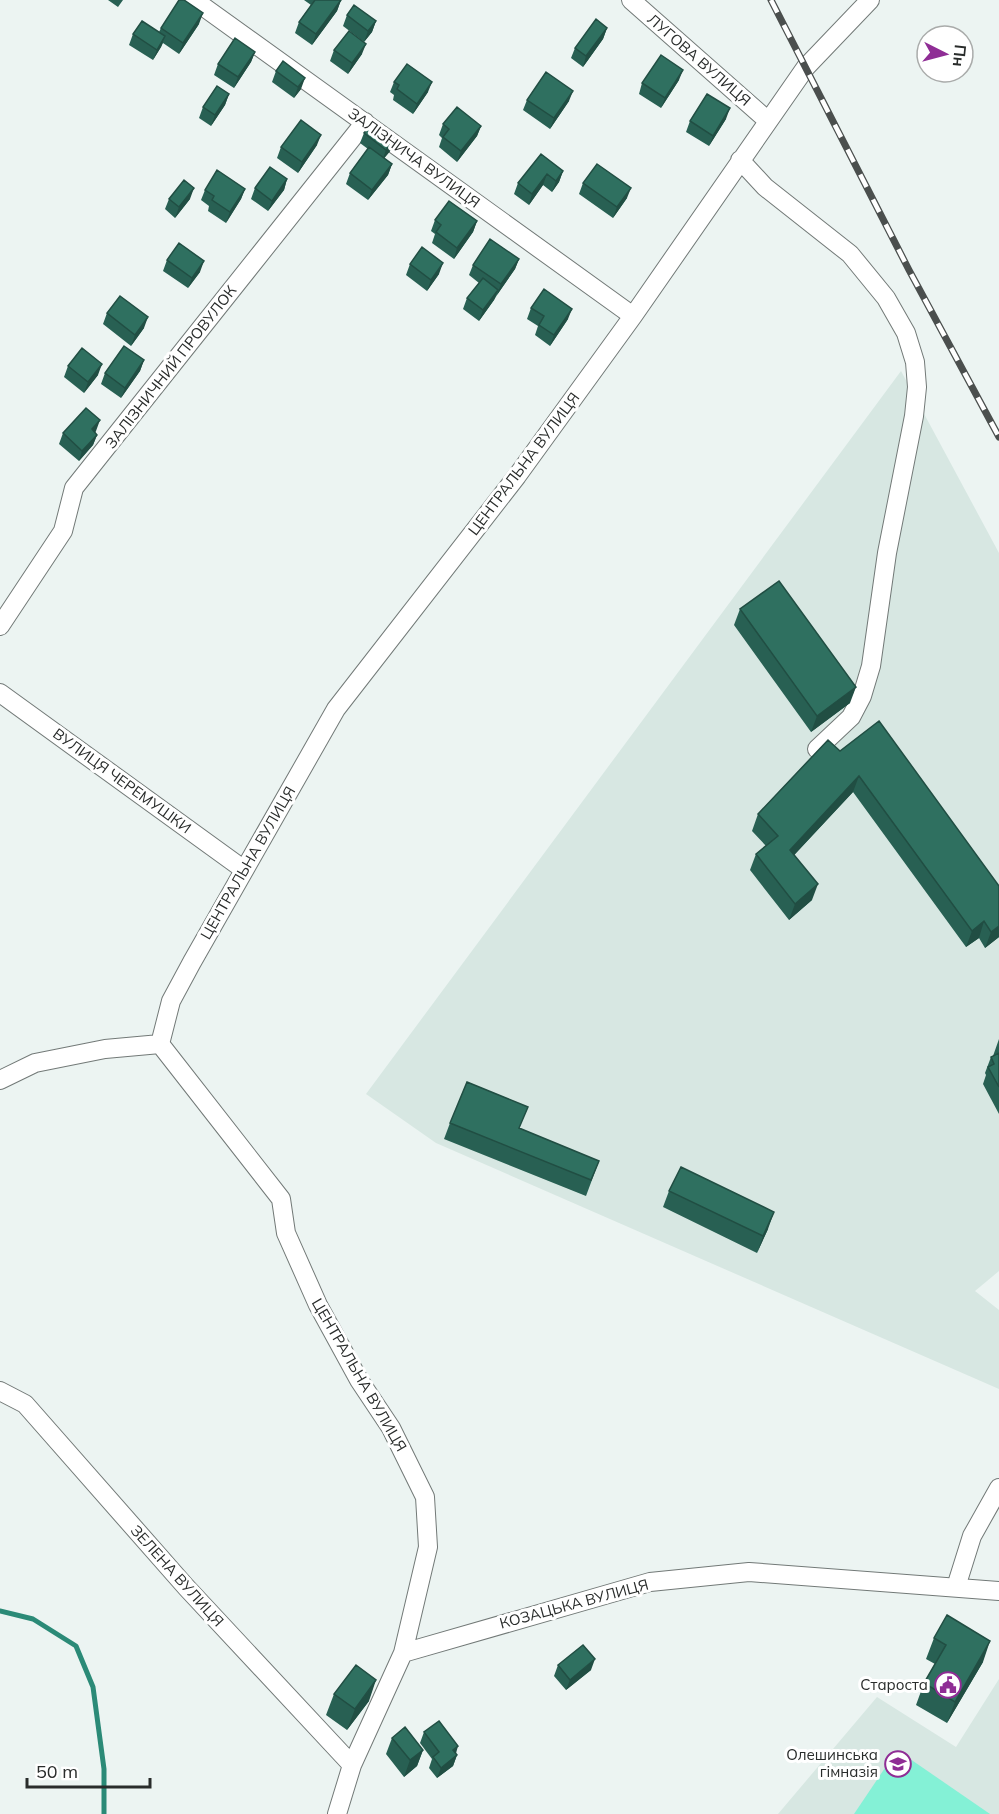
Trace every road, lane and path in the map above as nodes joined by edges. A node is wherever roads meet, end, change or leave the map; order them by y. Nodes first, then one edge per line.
1 (194, 0) edge
2 (631, 0) edge
3 (870, 0) edge
4 (767, 120) junction
5 (365, 122) junction
6 (740, 160) junction
7 (633, 316) junction
8 (0, 626) edge
9 (0, 693) edge
10 (817, 749) edge
11 (243, 869) junction
12 (160, 1044) junction
13 (0, 1080) edge
14 (0, 1391) edge
15 (999, 1488) edge
16 (956, 1587) junction
17 (999, 1591) edge
18 (403, 1653) junction
19 (352, 1766) junction
20 (337, 1814) edge

1 - 5 street, ЗАЛІЗНИЧА ВУЛИЦЯ
2 - 4 street, ЛУГОВА ВУЛИЦЯ
3 - 4 street, ЦЕНТРАЛЬНА ВУЛИЦЯ
4 - 6 street, ЦЕНТРАЛЬНА ВУЛИЦЯ
5 - 7 street, ЗАЛІЗНИЧА ВУЛИЦЯ
5 - 8 street, ЗАЛІЗНИЧНИЙ ПРОВУЛОК
6 - 7 street, ЦЕНТРАЛЬНА ВУЛИЦЯ
6 - 10 street
7 - 11 street, ЦЕНТРАЛЬНА ВУЛИЦЯ
9 - 11 street, ВУЛИЦЯ ЧЕРЕМУШКИ
11 - 12 street, ЦЕНТРАЛЬНА ВУЛИЦЯ
12 - 13 street
12 - 18 street, ЦЕНТРАЛЬНА ВУЛИЦЯ
14 - 19 street, ЗЕЛЕНА ВУЛИЦЯ
15 - 16 street
16 - 17 street, КОЗАЦЬКА ВУЛИЦЯ
16 - 18 street, КОЗАЦЬКА ВУЛИЦЯ
18 - 19 street, ЦЕНТРАЛЬНА ВУЛИЦЯ
19 - 20 street, ЦЕНТРАЛЬНА ВУЛИЦЯ

